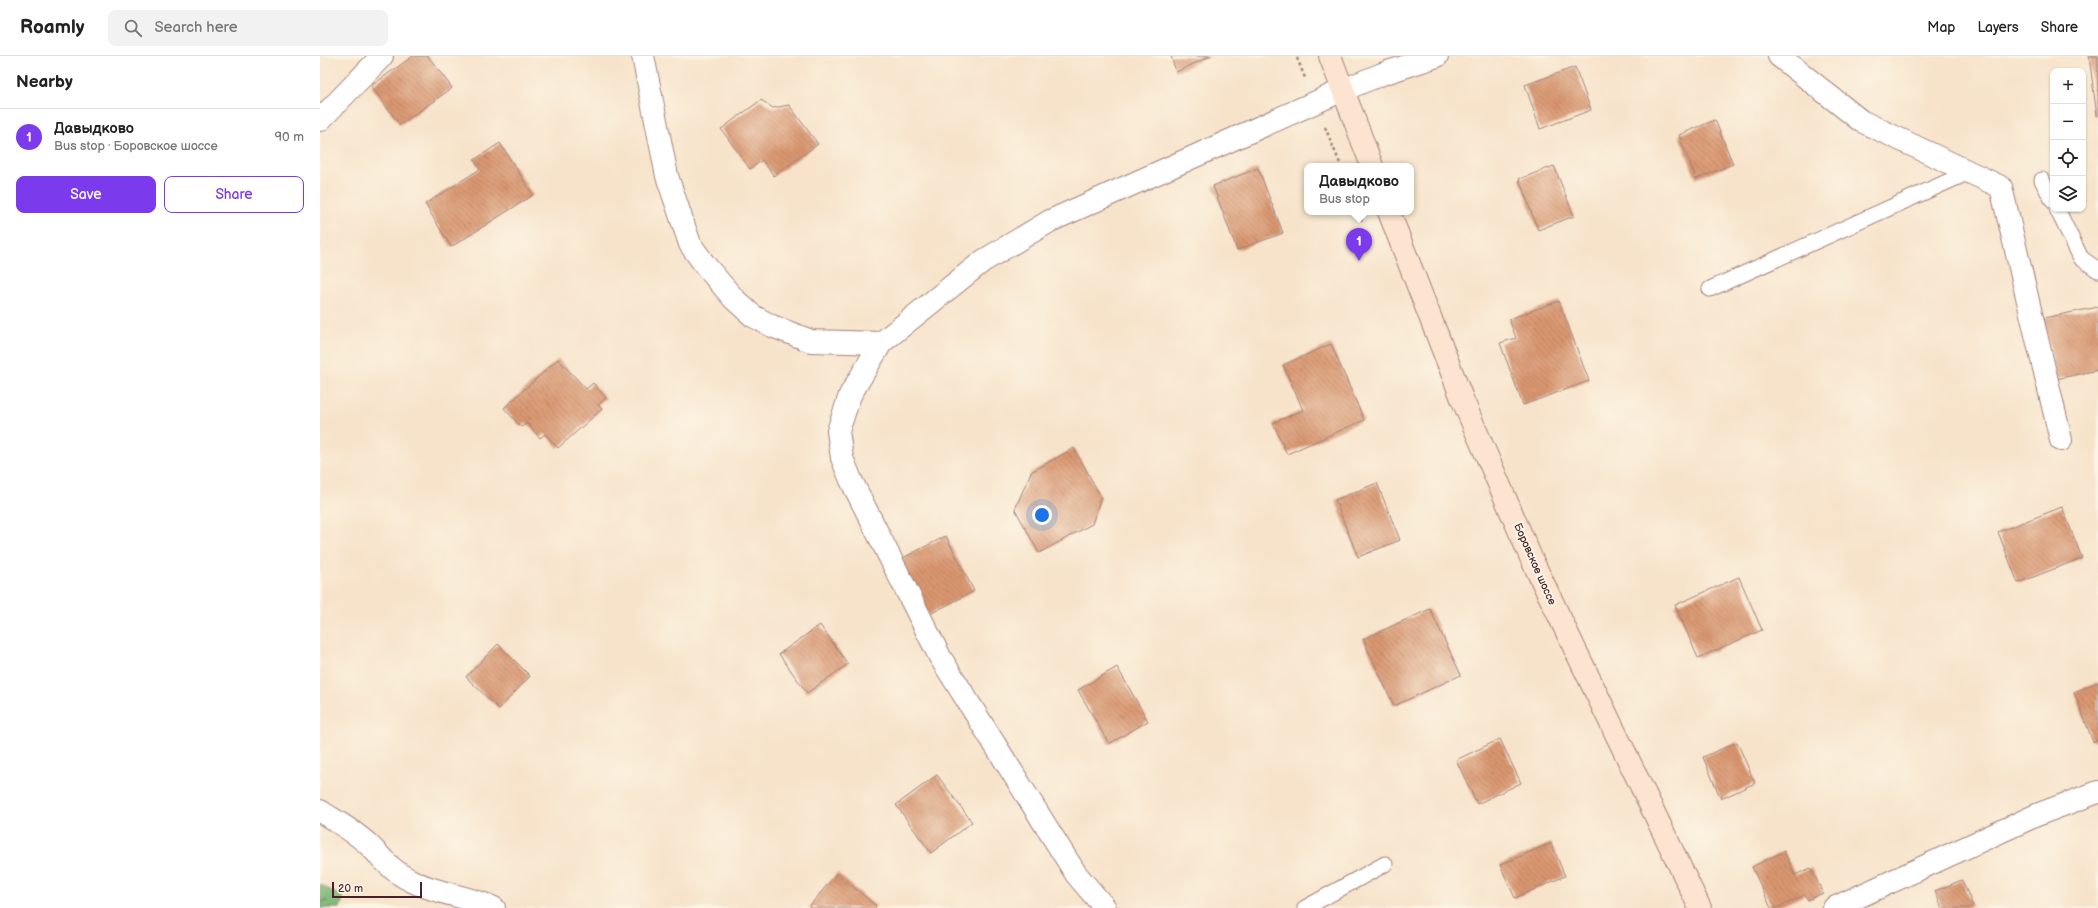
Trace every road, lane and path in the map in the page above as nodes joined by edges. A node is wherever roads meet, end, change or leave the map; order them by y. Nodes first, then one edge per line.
1 (382, 56) edge
2 (643, 56) edge
3 (1330, 56) edge
4 (1437, 56) edge
5 (1779, 56) edge
6 (1343, 90) junction
7 (320, 120) edge
8 (1371, 163) edge
9 (1969, 172) junction
10 (2042, 180) dead end
11 (2050, 196) edge
12 (2058, 212) edge
13 (1390, 215) edge
14 (2098, 270) edge
15 (1710, 289) dead end
16 (881, 343) junction
17 (2061, 440) dead end
18 (2098, 792) edge
19 (320, 811) edge
20 (1385, 864) dead end
21 (494, 908) edge
22 (1105, 908) edge
23 (1305, 908) edge
24 (1700, 908) edge
25 (1834, 908) edge

1 - 7 street
2 - 16 street
3 - 6 main road
4 - 6 street
5 - 9 street
6 - 8 main road
6 - 16 street
9 - 15 lane
9 - 17 street
10 - 11 lane
12 - 14 lane
13 - 24 main road, Боровское шоссе
16 - 22 street
18 - 25 street
19 - 21 street
20 - 23 lane

